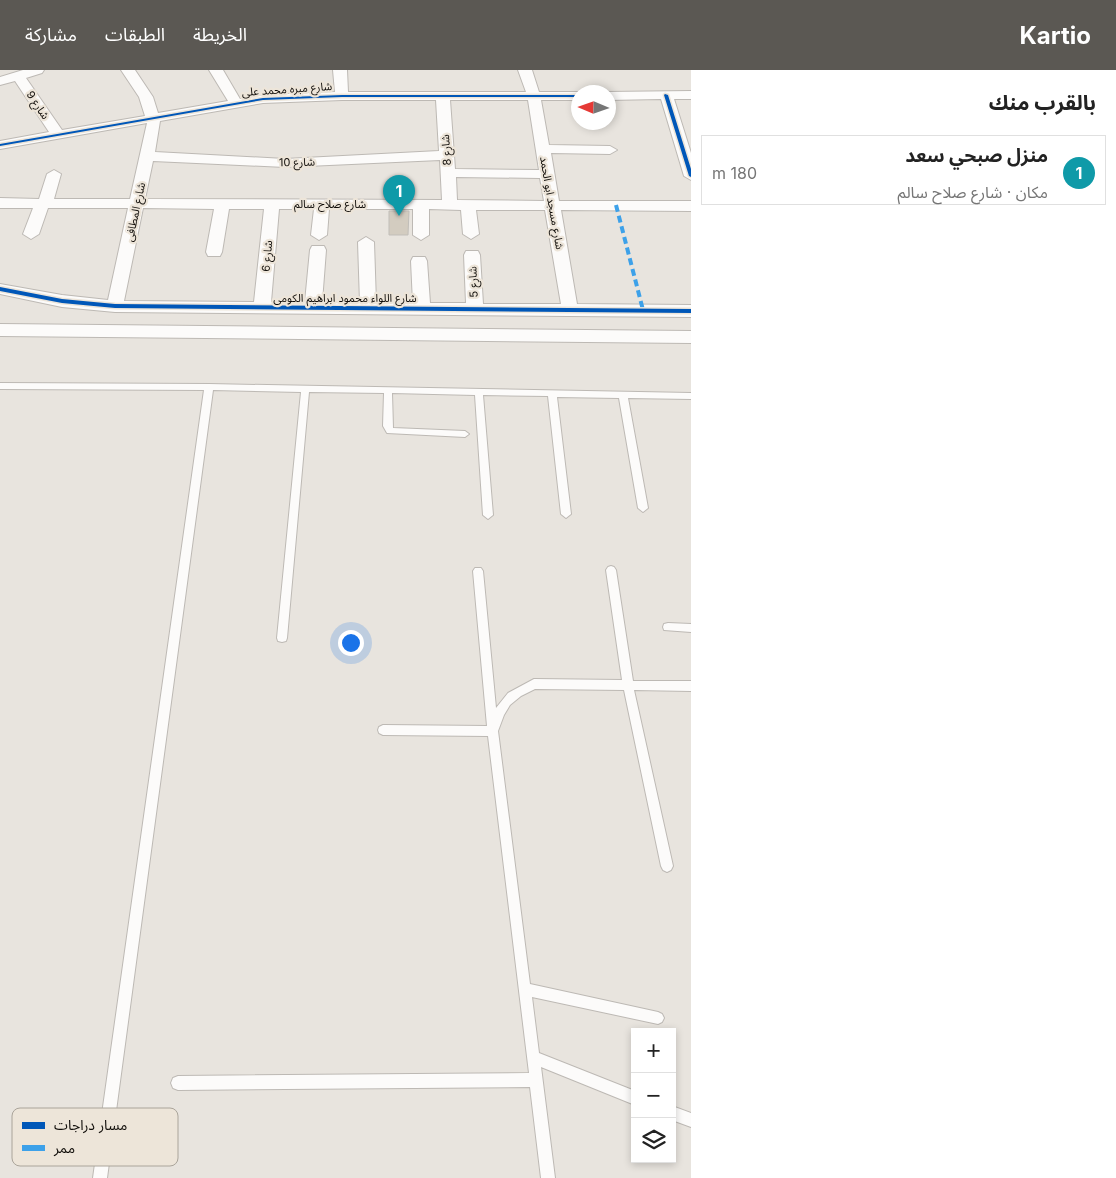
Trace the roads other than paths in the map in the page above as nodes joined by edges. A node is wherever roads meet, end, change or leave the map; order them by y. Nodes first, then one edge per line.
1 (37, 70) edge
2 (128, 70) edge
3 (216, 70) edge
4 (340, 70) edge
5 (525, 70) edge
6 (18, 76) junction
7 (0, 82) edge
8 (691, 95) edge
9 (342, 96) junction
10 (443, 96) junction
11 (571, 96) edge
12 (616, 96) edge
13 (666, 96) junction
14 (534, 97) junction
15 (236, 103) junction
16 (154, 117) junction
17 (58, 135) junction
18 (0, 145) edge
19 (543, 149) junction
20 (610, 150) dead end
21 (447, 155) junction
22 (148, 156) junction
23 (448, 173) junction
24 (54, 174) dead end
25 (547, 174) junction
26 (691, 176) edge
27 (0, 203) edge
28 (44, 203) junction
29 (137, 203) junction
30 (222, 204) junction
31 (272, 204) junction
32 (322, 204) junction
33 (421, 204) junction
34 (450, 204) junction
35 (468, 204) junction
36 (552, 205) junction
37 (691, 206) edge
38 (31, 234) dead end
39 (471, 234) dead end
40 (421, 235) dead end
41 (366, 242) dead end
42 (214, 252) dead end
43 (472, 256) dead end
44 (419, 260) dead end
45 (0, 289) edge
46 (115, 306) junction
47 (262, 307) junction
48 (313, 308) junction
49 (368, 308) junction
50 (422, 308) junction
51 (475, 309) junction
52 (570, 310) junction
53 (691, 311) edge
54 (0, 330) edge
55 (691, 337) edge
56 (0, 386) edge
57 (209, 387) junction
58 (305, 389) junction
59 (388, 390) junction
60 (480, 392) junction
61 (552, 394) junction
62 (623, 395) junction
63 (691, 396) edge
64 (465, 434) dead end
65 (643, 508) dead end
66 (566, 514) dead end
67 (488, 515) dead end
68 (611, 570) dead end
69 (478, 571) dead end
70 (668, 627) dead end
71 (691, 628) edge
72 (282, 638) dead end
73 (628, 684) junction
74 (691, 686) edge
75 (383, 730) dead end
76 (493, 731) junction
77 (667, 866) dead end
78 (525, 989) junction
79 (658, 1018) dead end
80 (534, 1057) junction
81 (536, 1080) junction
82 (178, 1083) dead end
83 (631, 1096) edge
84 (110, 1108) edge
85 (676, 1114) edge
86 (691, 1120) edge
87 (548, 1178) edge

1 - 6 street
2 - 16 street
3 - 15 street
4 - 9 street
5 - 14 street, شارع مسجد ابو الحمد
6 - 7 street
6 - 17 street, شارع 9
8 - 13 street
9 - 10 street, شارع مبره محمد على
9 - 15 street, شارع مبره محمد على
10 - 14 street, شارع مبره محمد على
10 - 21 street, شارع 8
11 - 14 street, شارع مبره محمد على
12 - 13 street
13 - 26 street
14 - 19 street, شارع مسجد ابو الحمد
15 - 16 street, شارع مبره محمد على
16 - 17 street, شارع مبره محمد على
16 - 22 street, شارع المطافى
17 - 18 street, شارع مبره محمد على
19 - 20 street
19 - 25 street, شارع مسجد ابو الحمد
21 - 22 street, شارع 10
21 - 23 street, شارع 8
22 - 29 street, شارع المطافى
23 - 25 street
23 - 34 street, شارع 8
24 - 28 street
25 - 36 street, شارع مسجد ابو الحمد
27 - 28 street, شارع صلاح سالم
28 - 29 street, شارع صلاح سالم
28 - 38 street
29 - 30 street, شارع صلاح سالم
29 - 46 street, شارع المطافى
30 - 31 street, شارع صلاح سالم
30 - 42 street
31 - 32 street, شارع صلاح سالم
31 - 47 street, شارع 6
32 - 33 street, شارع صلاح سالم
32 - 48 street
33 - 34 street, شارع صلاح سالم
33 - 40 street
34 - 35 street, شارع صلاح سالم
35 - 36 street, شارع صلاح سالم
35 - 39 street
36 - 37 street, شارع صلاح سالم
36 - 52 street, شارع مسجد ابو الحمد
41 - 49 street
43 - 51 street, شارع 5
44 - 50 street
45 - 46 street, شارع اللواء محمود ابراهيم الكومى
46 - 47 street, شارع اللواء محمود ابراهيم الكومى
47 - 48 street, شارع اللواء محمود ابراهيم الكومى
48 - 49 street, شارع اللواء محمود ابراهيم الكومى
49 - 50 street, شارع اللواء محمود ابراهيم الكومى
50 - 51 street, شارع اللواء محمود ابراهيم الكومى
51 - 52 street, شارع اللواء محمود ابراهيم الكومى
52 - 53 street, شارع اللواء محمود ابراهيم الكومى
54 - 55 street
56 - 57 lane
57 - 58 lane
57 - 84 lane
58 - 59 lane
58 - 72 lane
59 - 60 lane
59 - 64 lane
60 - 61 lane
60 - 67 lane
61 - 62 lane
61 - 66 lane
62 - 63 lane
62 - 65 lane
68 - 73 lane
69 - 76 lane
70 - 71 lane
73 - 74 lane
73 - 76 lane
73 - 77 lane
75 - 76 lane
76 - 78 lane
78 - 79 lane
78 - 80 lane
80 - 81 lane
80 - 83 lane
81 - 82 lane
81 - 87 lane
85 - 86 lane

